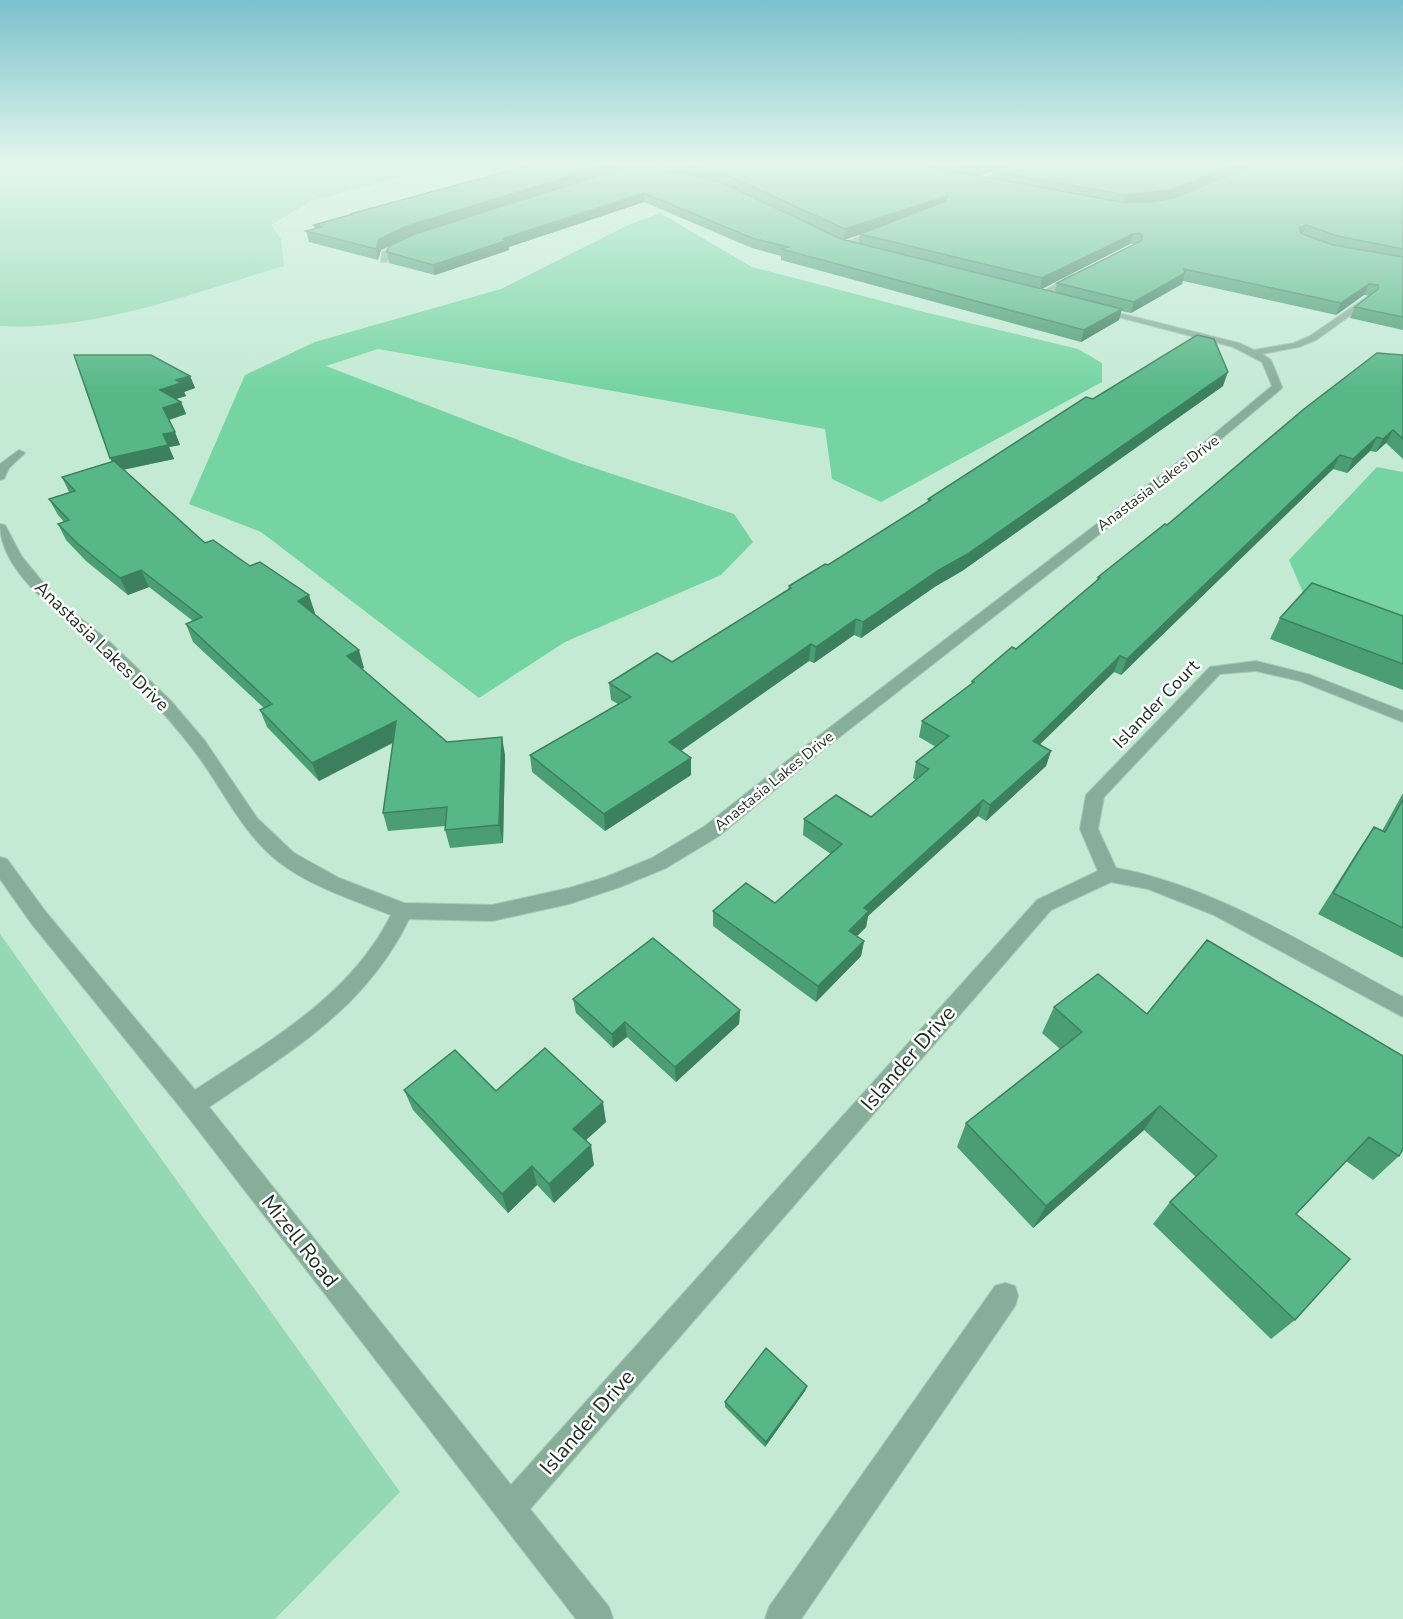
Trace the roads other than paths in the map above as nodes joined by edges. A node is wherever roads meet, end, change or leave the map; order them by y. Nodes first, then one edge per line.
1 (413, 240) edge
2 (828, 240) edge
3 (858, 240) edge
4 (844, 245) junction
5 (866, 250) edge
6 (384, 260) edge
7 (1088, 270) edge
8 (1368, 299) edge
9 (1063, 300) edge
10 (1085, 306) edge
11 (1253, 353) junction
12 (19, 453) dead end
13 (0, 476) edge
14 (0, 528) edge
15 (1403, 717) edge
16 (0, 864) edge
17 (1109, 874) junction
18 (403, 911) junction
19 (1403, 1008) edge
20 (193, 1105) junction
21 (1005, 1296) dead end
22 (510, 1509) junction
23 (597, 1619) edge
24 (781, 1619) edge

1 - 6 street
2 - 4 street
3 - 4 street
4 - 5 street
7 - 9 street
8 - 11 street
10 - 11 street, Anastasia Lakes Drive
11 - 18 street, Anastasia Lakes Drive
12 - 13 street
14 - 18 street, Anastasia Lakes Drive
15 - 17 street, Islander Court
16 - 20 street, Mizell Road
17 - 19 street
17 - 22 street, Islander Drive
18 - 20 street
20 - 22 street, Mizell Road
21 - 24 street
22 - 23 street, Mizell Road

